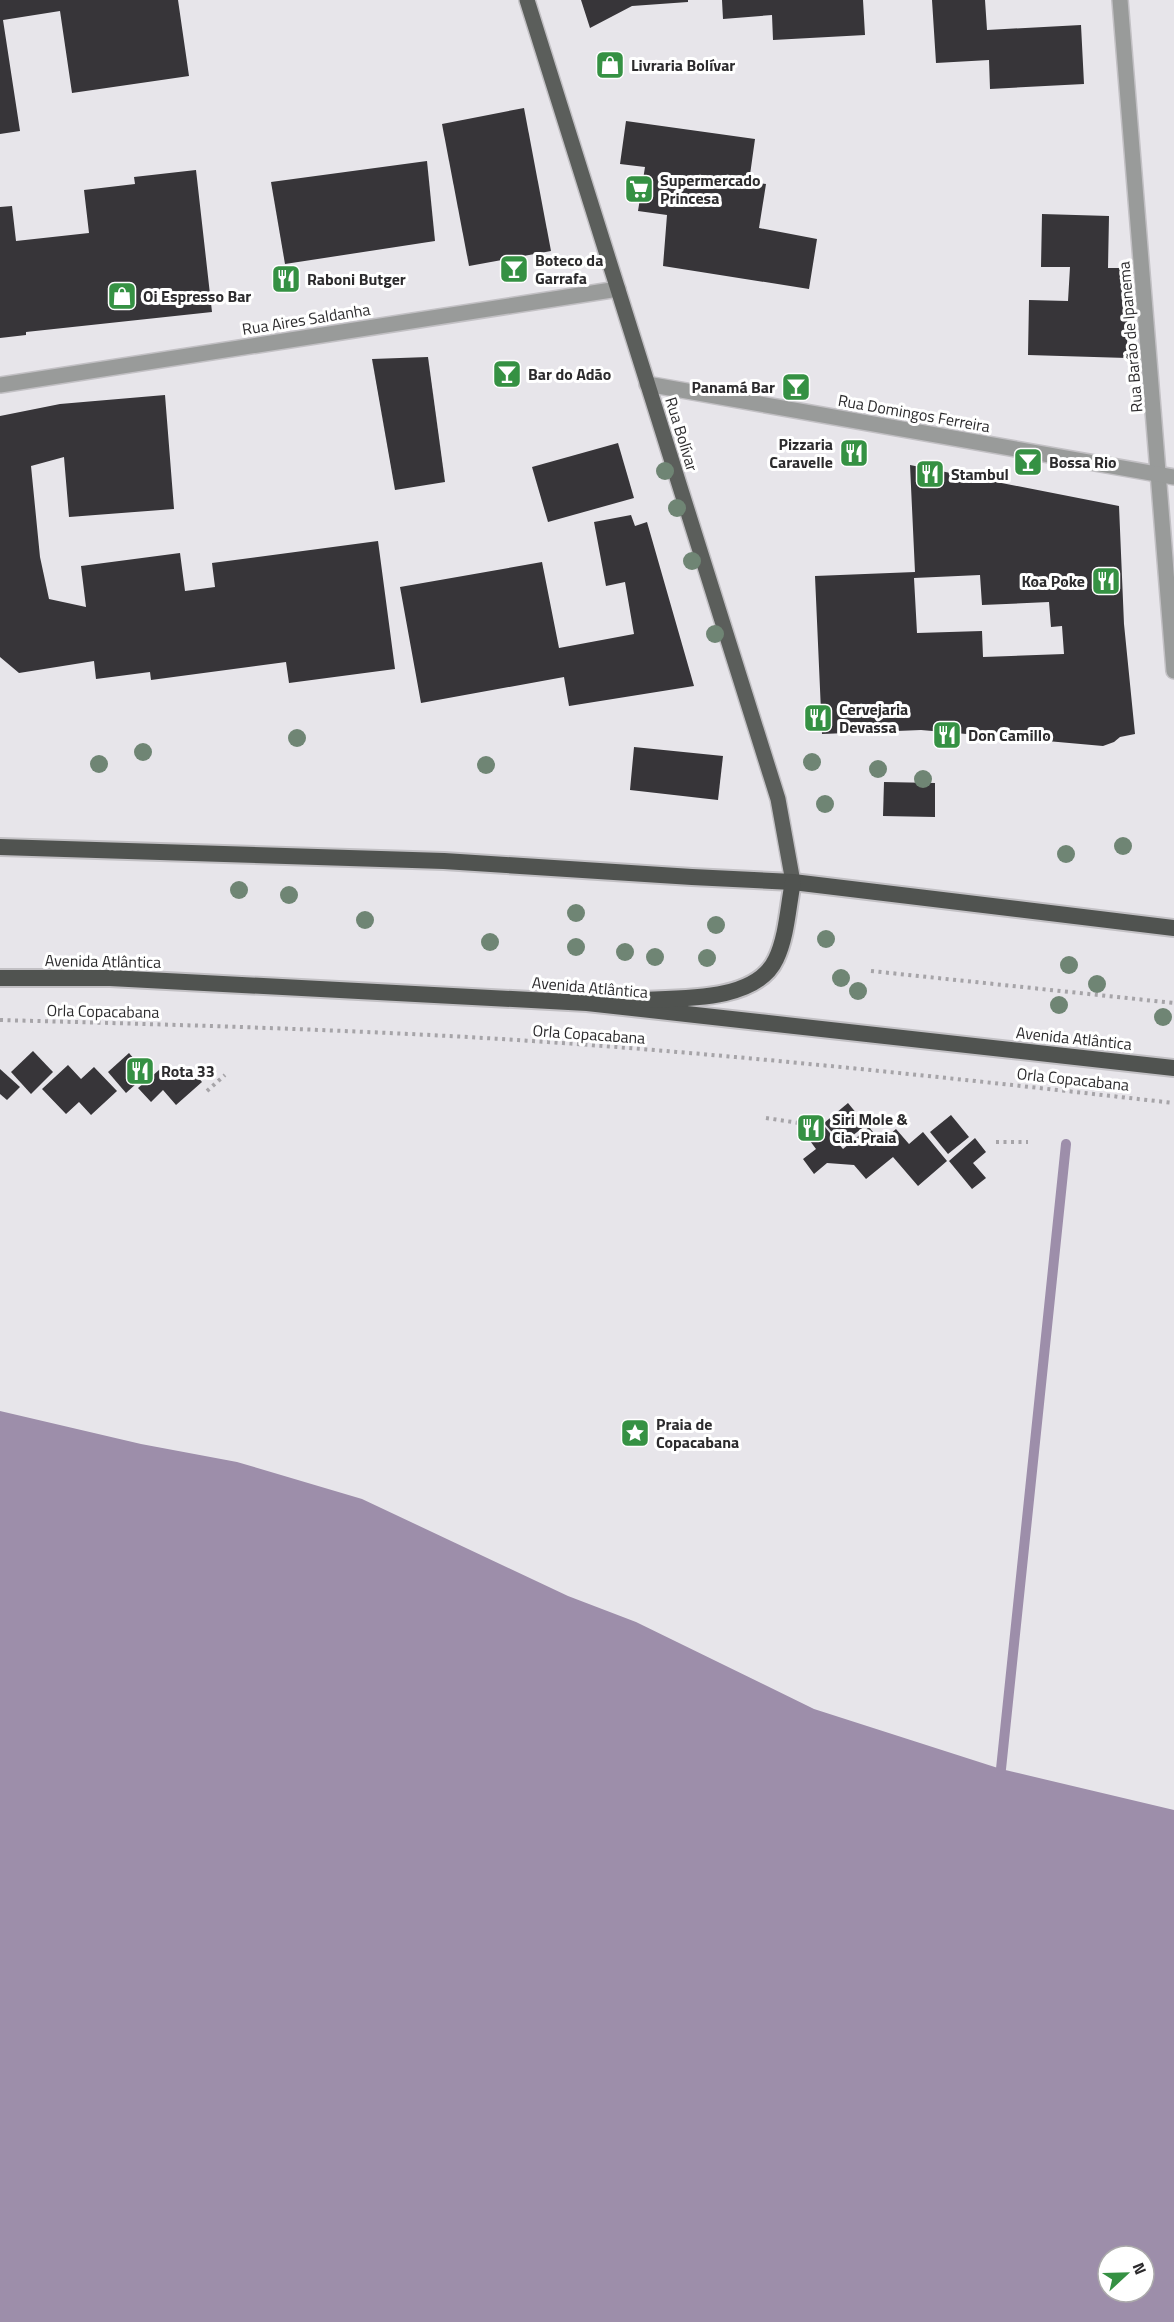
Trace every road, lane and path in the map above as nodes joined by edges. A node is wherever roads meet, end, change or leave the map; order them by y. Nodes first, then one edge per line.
1 (527, 0) edge
2 (1120, 0) edge
3 (618, 289) junction
4 (647, 384) junction
5 (0, 385) edge
6 (1167, 476) edge
7 (1174, 671) edge
8 (0, 847) edge
9 (792, 882) junction
10 (1174, 928) edge
11 (871, 971) dead end
12 (0, 978) edge
13 (587, 1003) junction
14 (1174, 1003) edge
15 (0, 1020) edge
16 (1174, 1068) edge
17 (225, 1076) dead end
18 (207, 1091) dead end
19 (1174, 1103) edge
20 (766, 1118) dead end
21 (799, 1123) dead end
22 (996, 1142) dead end
23 (1028, 1142) dead end

1 - 3 main road, Rua Bolívar
2 - 6 street, Rua Barão de Ipanema
3 - 4 main road, Rua Bolívar
3 - 5 street, Rua Aires Saldanha
4 - 6 street, Rua Domingos Ferreira
4 - 9 main road, Rua Bolívar
6 - 7 street, Rua Barão de Ipanema
8 - 9 highway
9 - 10 highway
9 - 13 highway
11 - 14 path
12 - 13 highway, Avenida Atlântica
13 - 16 highway, Avenida Atlântica
15 - 19 path, Orla Copacabana
17 - 18 path
20 - 21 path
22 - 23 path

